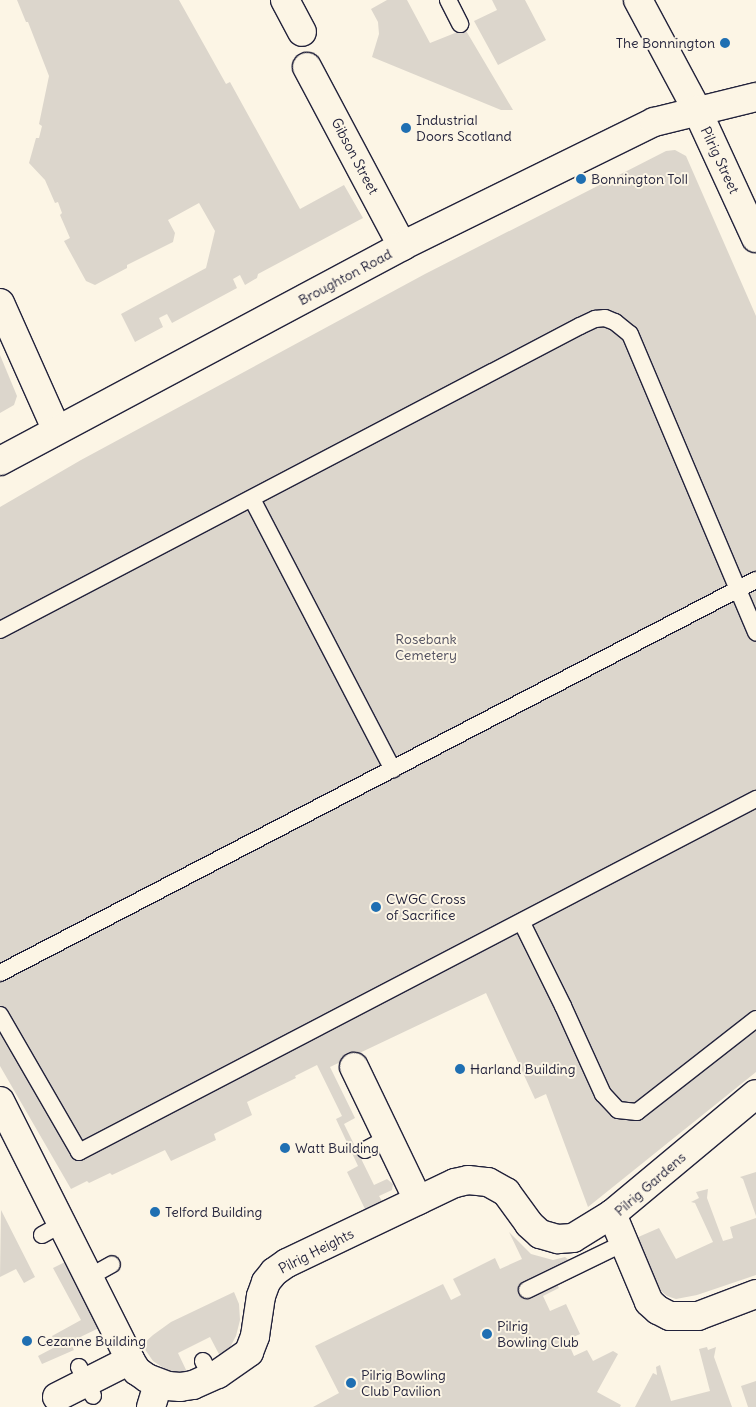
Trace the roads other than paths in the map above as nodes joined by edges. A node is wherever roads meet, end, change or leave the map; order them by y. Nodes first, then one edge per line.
1 (285, 0) edge
2 (448, 0) edge
3 (638, 0) edge
4 (460, 24) dead end
5 (302, 32) dead end
6 (307, 67) dead end
7 (756, 96) edge
8 (697, 110) junction
9 (756, 238) edge
10 (402, 246) junction
11 (0, 303) edge
12 (56, 430) junction
13 (0, 461) edge
14 (252, 499) junction
15 (756, 580) edge
16 (738, 588) junction
17 (0, 630) edge
18 (756, 632) edge
19 (393, 770) junction
20 (756, 799) edge
21 (522, 923) junction
22 (0, 973) edge
23 (0, 1015) edge
24 (756, 1019) edge
25 (354, 1067) dead end
26 (756, 1094) edge
27 (0, 1101) edge
28 (418, 1200) junction
29 (612, 1214) junction
30 (624, 1243) junction
31 (112, 1264) dead end
32 (89, 1277) junction
33 (527, 1290) dead end
34 (756, 1294) edge
35 (130, 1360) junction
36 (154, 1395) edge
37 (57, 1397) dead end

1 - 5 street
2 - 4 lane
3 - 8 street, Pilrig Street
6 - 10 street, Gibson Street
7 - 8 street, Broughton Road
8 - 9 street, Pilrig Street
8 - 10 street, Broughton Road
10 - 12 street, Broughton Road
11 - 12 street
12 - 13 street, Broughton Road
14 - 16 lane
14 - 17 lane
14 - 19 lane
15 - 16 lane
16 - 18 lane
16 - 19 lane
19 - 22 lane
20 - 21 lane
21 - 23 lane
21 - 24 lane
25 - 28 street
26 - 29 street, Pilrig Gardens
27 - 32 street, Pilrig Heights
28 - 29 street, Pilrig Heights
28 - 36 street, Pilrig Heights
29 - 30 street, Pilrig Gardens
30 - 33 lane
30 - 34 street, Pilrig Gardens
31 - 32 lane
32 - 35 street, Pilrig Heights
35 - 36 street, Pilrig Heights
35 - 37 street

